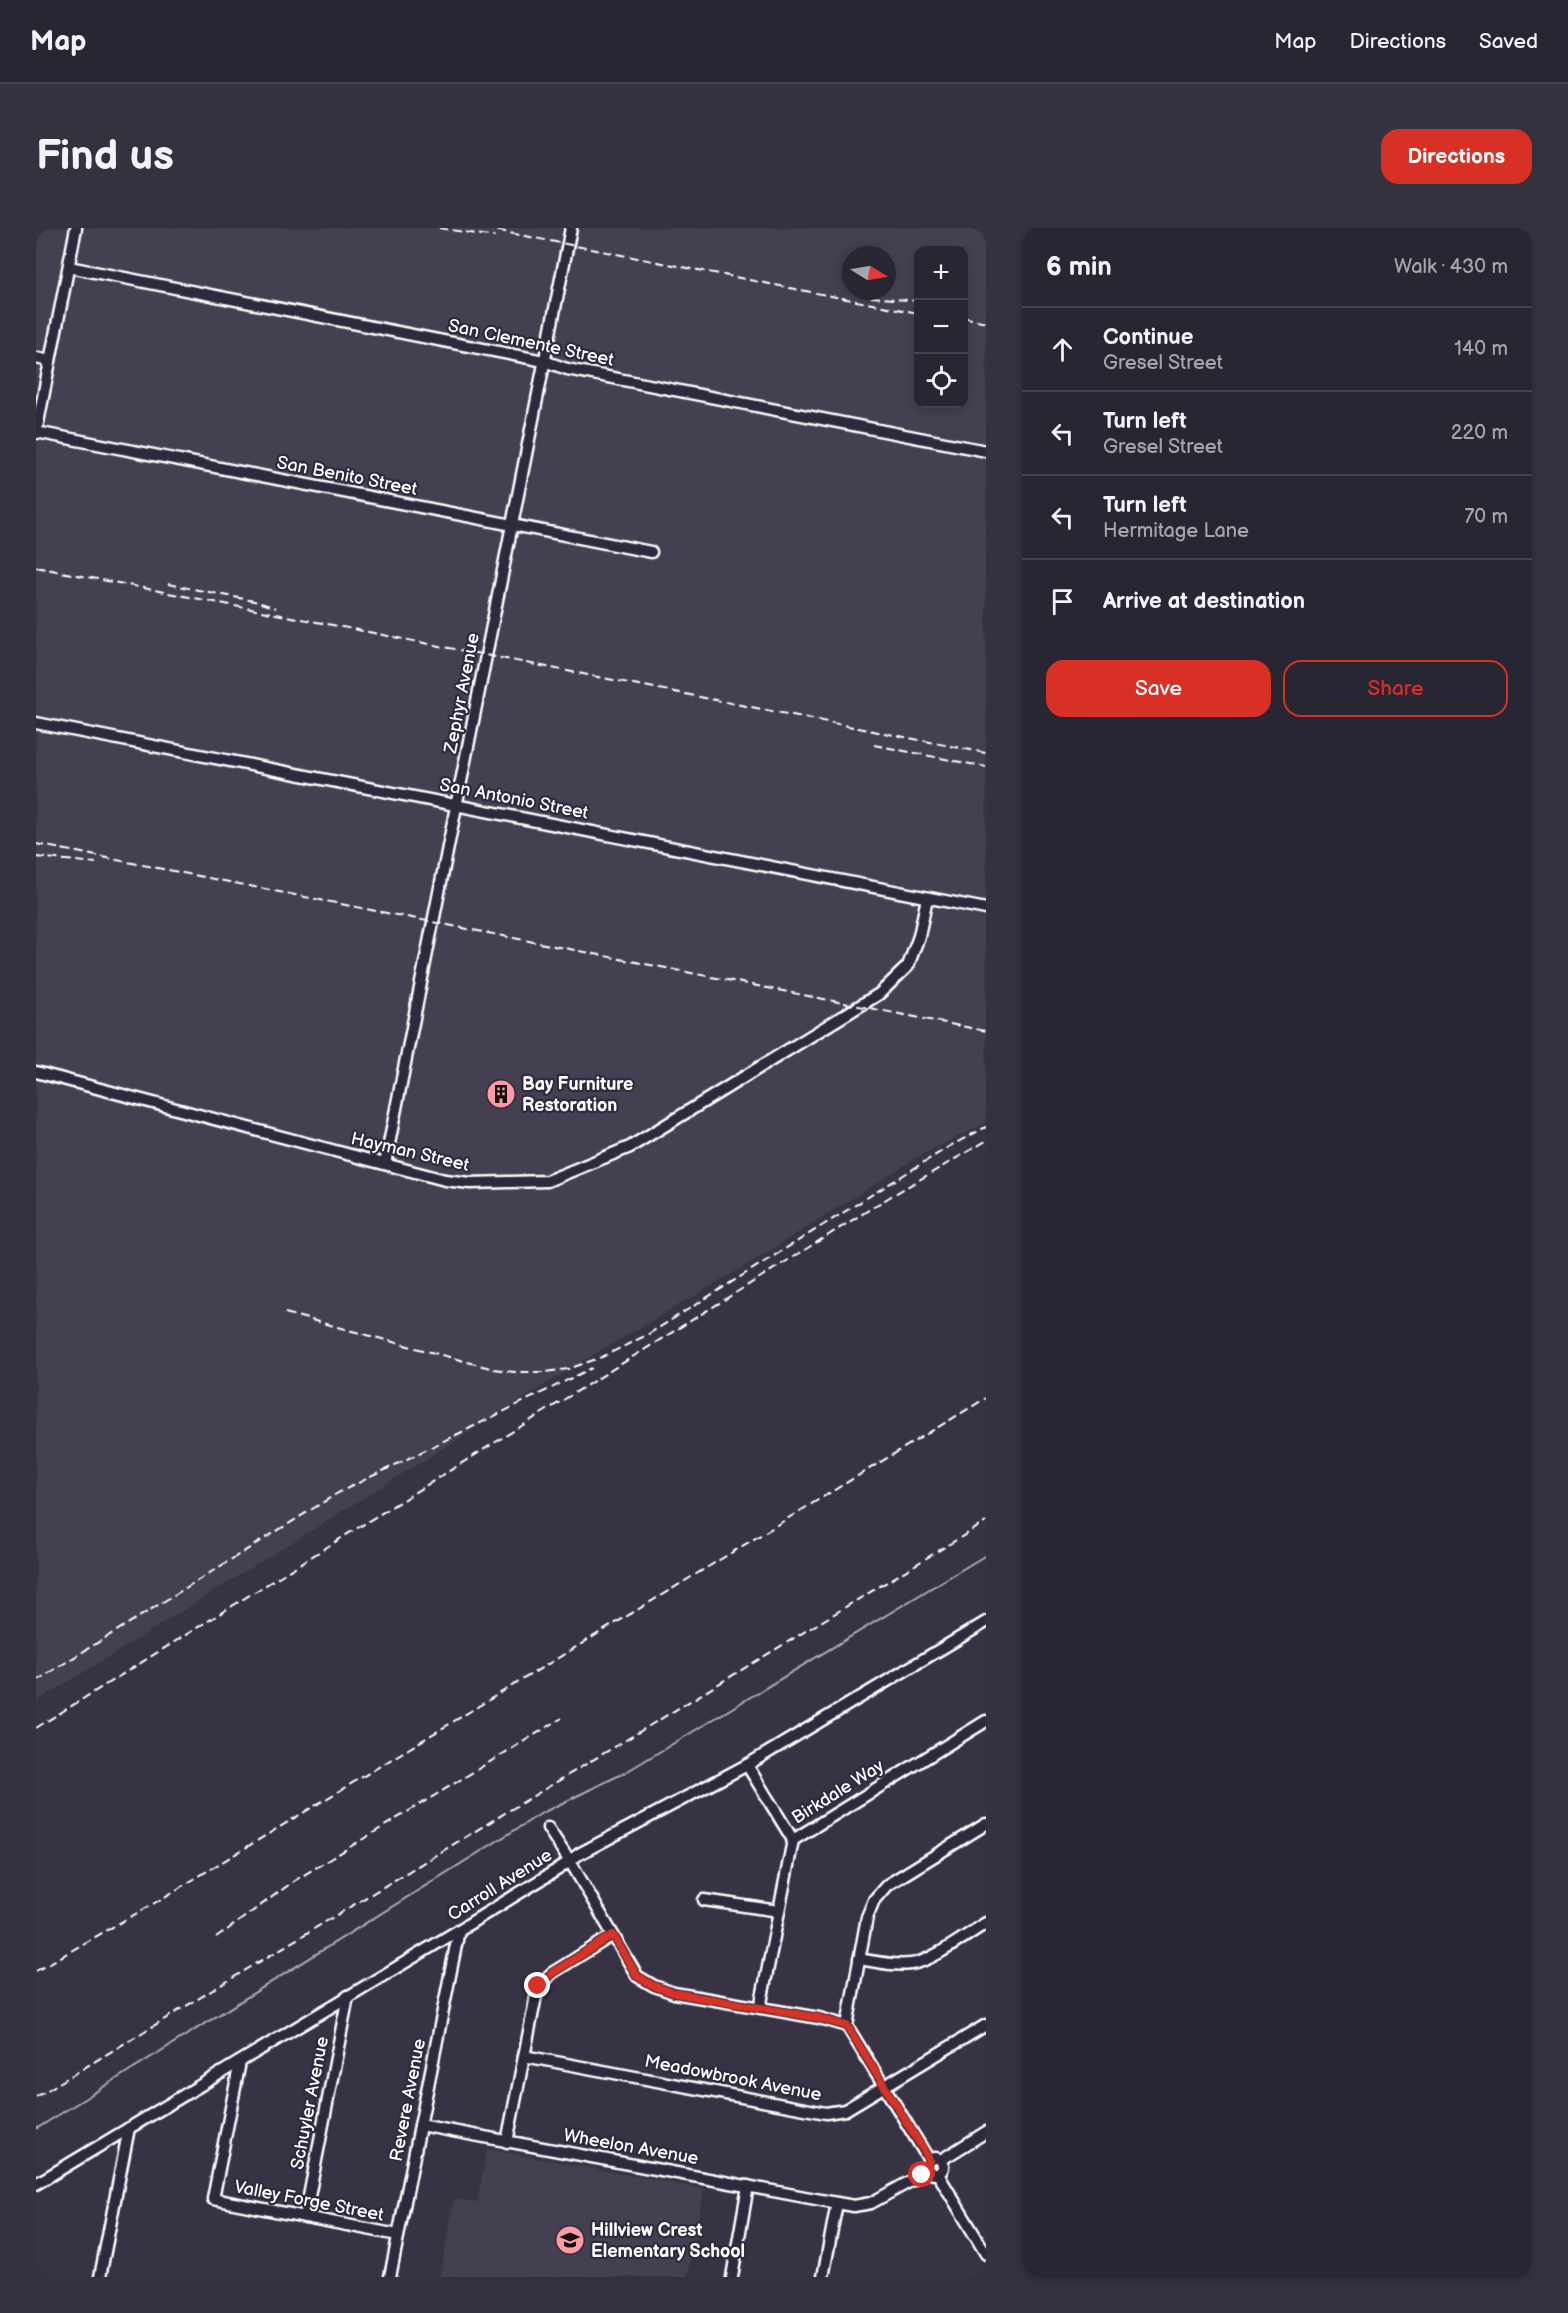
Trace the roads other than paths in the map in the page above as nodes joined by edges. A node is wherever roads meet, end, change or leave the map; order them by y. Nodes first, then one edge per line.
1 (76, 228) edge
2 (571, 228) edge
3 (69, 267) junction
4 (36, 358) edge
5 (50, 361) junction
6 (544, 361) junction
7 (36, 433) edge
8 (986, 451) edge
9 (512, 525) junction
10 (651, 552) dead end
11 (36, 723) edge
12 (456, 805) junction
13 (927, 898) junction
14 (986, 909) edge
15 (36, 1072) edge
16 (385, 1164) junction
17 (986, 1622) edge
18 (986, 1721) edge
19 (747, 1766) junction
20 (986, 1824) edge
21 (548, 1828) dead end
22 (793, 1840) junction
23 (569, 1861) junction
24 (704, 1900) dead end
25 (779, 1911) junction
26 (986, 1923) edge
27 (459, 1930) junction
28 (613, 1935) junction
29 (859, 1959) junction
30 (348, 1996) junction
31 (760, 2008) junction
32 (986, 2025) edge
33 (847, 2026) junction
34 (524, 2056) junction
35 (240, 2062) junction
36 (884, 2088) junction
37 (420, 2125) junction
38 (129, 2128) junction
39 (986, 2132) edge
40 (507, 2142) junction
41 (932, 2168) junction
42 (36, 2184) edge
43 (748, 2186) junction
44 (837, 2203) junction
45 (305, 2217) junction
46 (398, 2235) junction
47 (986, 2254) edge
48 (100, 2277) edge
49 (390, 2277) edge
50 (732, 2277) edge
51 (823, 2277) edge

1 - 3 street
2 - 6 street, Zephyr Avenue
3 - 5 street
3 - 6 street, San Clemente Street
4 - 5 street
5 - 7 street
6 - 8 street, San Clemente Street
6 - 9 street, Zephyr Avenue
7 - 9 street, San Benito Street
9 - 10 street, San Benito Street
9 - 12 street, Zephyr Avenue
11 - 12 street, San Antonio Street
12 - 13 street, San Antonio Street
12 - 16 street, Zephyr Avenue
13 - 14 street, San Antonio Street
13 - 16 street, Hayman Street
15 - 16 street, Hayman Street
17 - 19 street, Carroll Avenue
18 - 22 street, Birkdale Way
19 - 22 street
19 - 23 street, Carroll Avenue
20 - 29 street
21 - 23 street
22 - 25 street, Birkdale Way
23 - 27 street, Carroll Avenue
23 - 28 street
24 - 25 street
25 - 31 street, Birkdale Way
26 - 29 street
27 - 30 street, Carroll Avenue
27 - 37 street, Revere Avenue
28 - 31 street
28 - 34 street
29 - 33 street
30 - 35 street, Carroll Avenue
30 - 45 street, Schuyler Avenue
31 - 33 street
32 - 36 street, Meadowbrook Avenue
33 - 36 street
34 - 36 street, Meadowbrook Avenue
34 - 40 street
35 - 38 street, Carroll Avenue
35 - 45 street, Valley Forge Street
36 - 41 street
37 - 40 street, Wheelon Avenue
37 - 46 street, Revere Avenue
38 - 42 street, Carroll Avenue
38 - 48 street
39 - 41 street
40 - 43 street, Wheelon Avenue
41 - 44 street, Wheelon Avenue
41 - 47 street
43 - 44 street, Wheelon Avenue
43 - 50 street
44 - 51 street
45 - 46 street, Valley Forge Street
46 - 49 street, Revere Avenue

